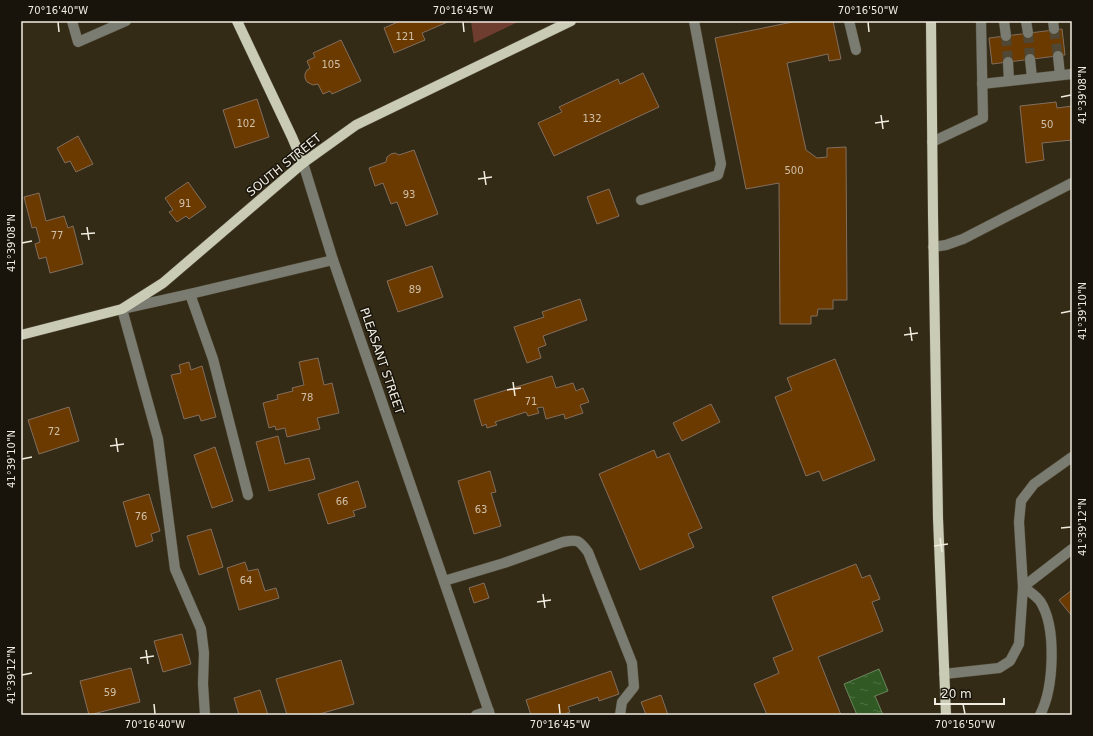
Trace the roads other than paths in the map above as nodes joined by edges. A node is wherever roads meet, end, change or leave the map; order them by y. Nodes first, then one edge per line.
1 (72, 21) edge
2 (126, 21) edge
3 (237, 21) edge
4 (571, 21) edge
5 (694, 21) edge
6 (849, 21) edge
7 (931, 21) edge
8 (981, 21) edge
9 (1004, 21) edge
10 (1026, 21) edge
11 (1028, 33) tunnel mouth
12 (1006, 36) tunnel mouth
13 (856, 50) dead end
14 (1058, 56) tunnel mouth
15 (1030, 59) tunnel mouth
16 (1008, 62) tunnel mouth
17 (1072, 74) edge
18 (1060, 75) junction
19 (1032, 78) junction
20 (1010, 81) junction
21 (982, 84) junction
22 (932, 142) junction
23 (303, 164) junction
24 (1072, 183) edge
25 (641, 200) dead end
26 (933, 247) junction
27 (333, 260) junction
28 (190, 294) junction
29 (122, 309) junction
30 (21, 335) edge
31 (1072, 457) edge
32 (248, 495) dead end
33 (1072, 549) edge
34 (444, 581) junction
35 (1023, 587) junction
36 (944, 674) junction
37 (489, 713) edge
38 (205, 715) edge
39 (476, 715) edge
40 (620, 715) edge
41 (946, 715) edge
42 (1040, 715) edge

1 - 2 street
3 - 23 main road, PLEASANT STREET
4 - 23 main road, SOUTH STREET
5 - 25 street
6 - 13 street
7 - 22 main road
8 - 21 street
9 - 12 street
10 - 11 street
14 - 18 street
15 - 19 street
16 - 20 street
17 - 18 street
18 - 19 street
19 - 20 street
20 - 21 street
21 - 22 street
22 - 26 main road
23 - 27 street, PLEASANT STREET
23 - 29 main road, SOUTH STREET
24 - 26 street
26 - 36 main road
27 - 28 street
27 - 34 street, PLEASANT STREET
28 - 29 street
28 - 32 street
29 - 30 main road, SOUTH STREET
29 - 38 street
31 - 35 street
33 - 35 street
34 - 37 street, PLEASANT STREET
34 - 40 street
35 - 36 street
35 - 42 street
36 - 41 main road
37 - 39 street

